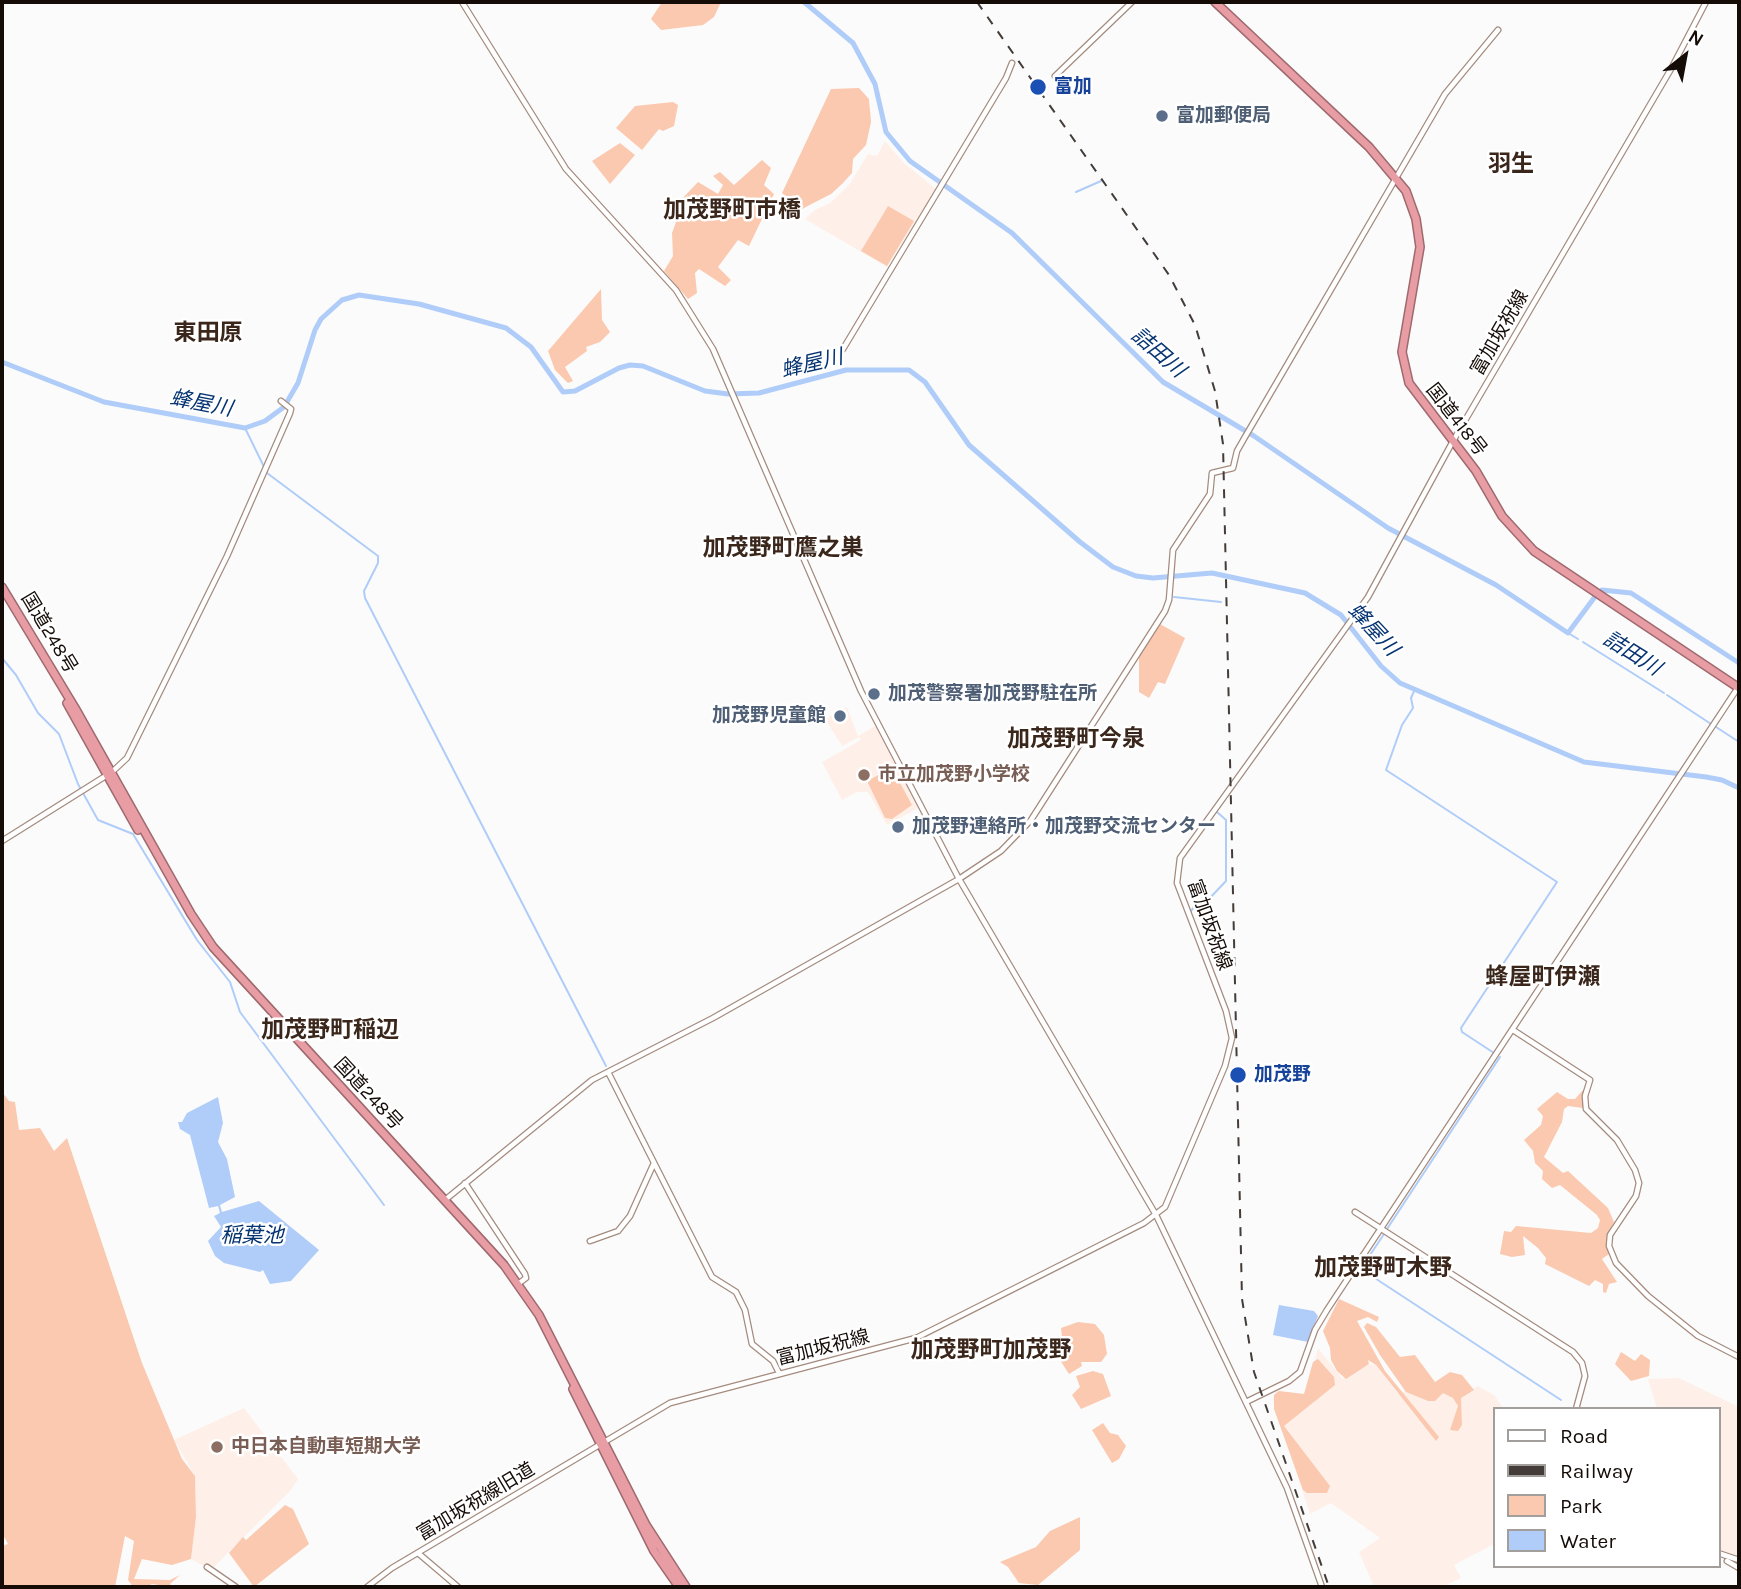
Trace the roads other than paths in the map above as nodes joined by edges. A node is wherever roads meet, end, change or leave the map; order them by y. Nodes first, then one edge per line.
1 (462, 2) edge
2 (1132, 2) edge
3 (1215, 2) edge
4 (1706, 2) edge
5 (1498, 30) dead end
6 (1012, 63) dead end
7 (1055, 76) dead end
8 (1396, 177) junction
9 (843, 349) dead end
10 (281, 401) dead end
11 (1453, 441) junction
12 (2, 589) edge
13 (1739, 687) edge
14 (109, 773) junction
15 (2, 841) edge
16 (959, 879) junction
17 (1513, 1030) junction
18 (608, 1072) junction
19 (655, 1163) junction
20 (465, 1184) junction
21 (444, 1201) junction
22 (1355, 1212) dead end
23 (1156, 1215) junction
24 (1385, 1230) junction
25 (590, 1241) dead end
26 (518, 1284) junction
27 (1739, 1357) edge
28 (779, 1373) junction
29 (1246, 1402) junction
30 (1577, 1407) edge
31 (603, 1444) junction
32 (418, 1553) junction
33 (1720, 1554) edge
34 (1739, 1560) edge
35 (1727, 1561) dead end
36 (207, 1567) dead end
37 (1739, 1568) edge
38 (236, 1587) edge
39 (367, 1587) edge
40 (458, 1587) edge
41 (679, 1587) edge
42 (686, 1587) edge
43 (1322, 1587) edge

1 - 16 street
2 - 7 street
3 - 8 highway, 国道418号
4 - 11 street, 富加坂祝線
5 - 8 street
6 - 9 street
8 - 11 highway, 国道418号
8 - 16 street
10 - 14 street
11 - 13 highway, 国道418号
11 - 23 street, 富加坂祝線
12 - 14 highway, 国道248号
12 - 14 highway, 国道248号
13 - 17 street
14 - 15 street
14 - 21 highway, 国道248号
16 - 18 street
16 - 23 street
17 - 24 street
17 - 27 street
18 - 19 street
18 - 20 street
19 - 25 street
19 - 28 street
20 - 21 street
20 - 26 street
21 - 26 highway, 国道248号
21 - 31 highway, 国道248号
22 - 24 street
23 - 28 street, 富加坂祝線
23 - 29 street
24 - 29 street
24 - 30 street
26 - 31 highway, 国道248号
28 - 31 street, 富加坂祝線
29 - 43 street
31 - 32 street, 富加坂祝線旧道
31 - 41 highway, 国道248号
31 - 42 highway, 国道248号
32 - 39 street, 富加坂祝線旧道
32 - 40 street
33 - 34 street
35 - 37 street
36 - 38 street

